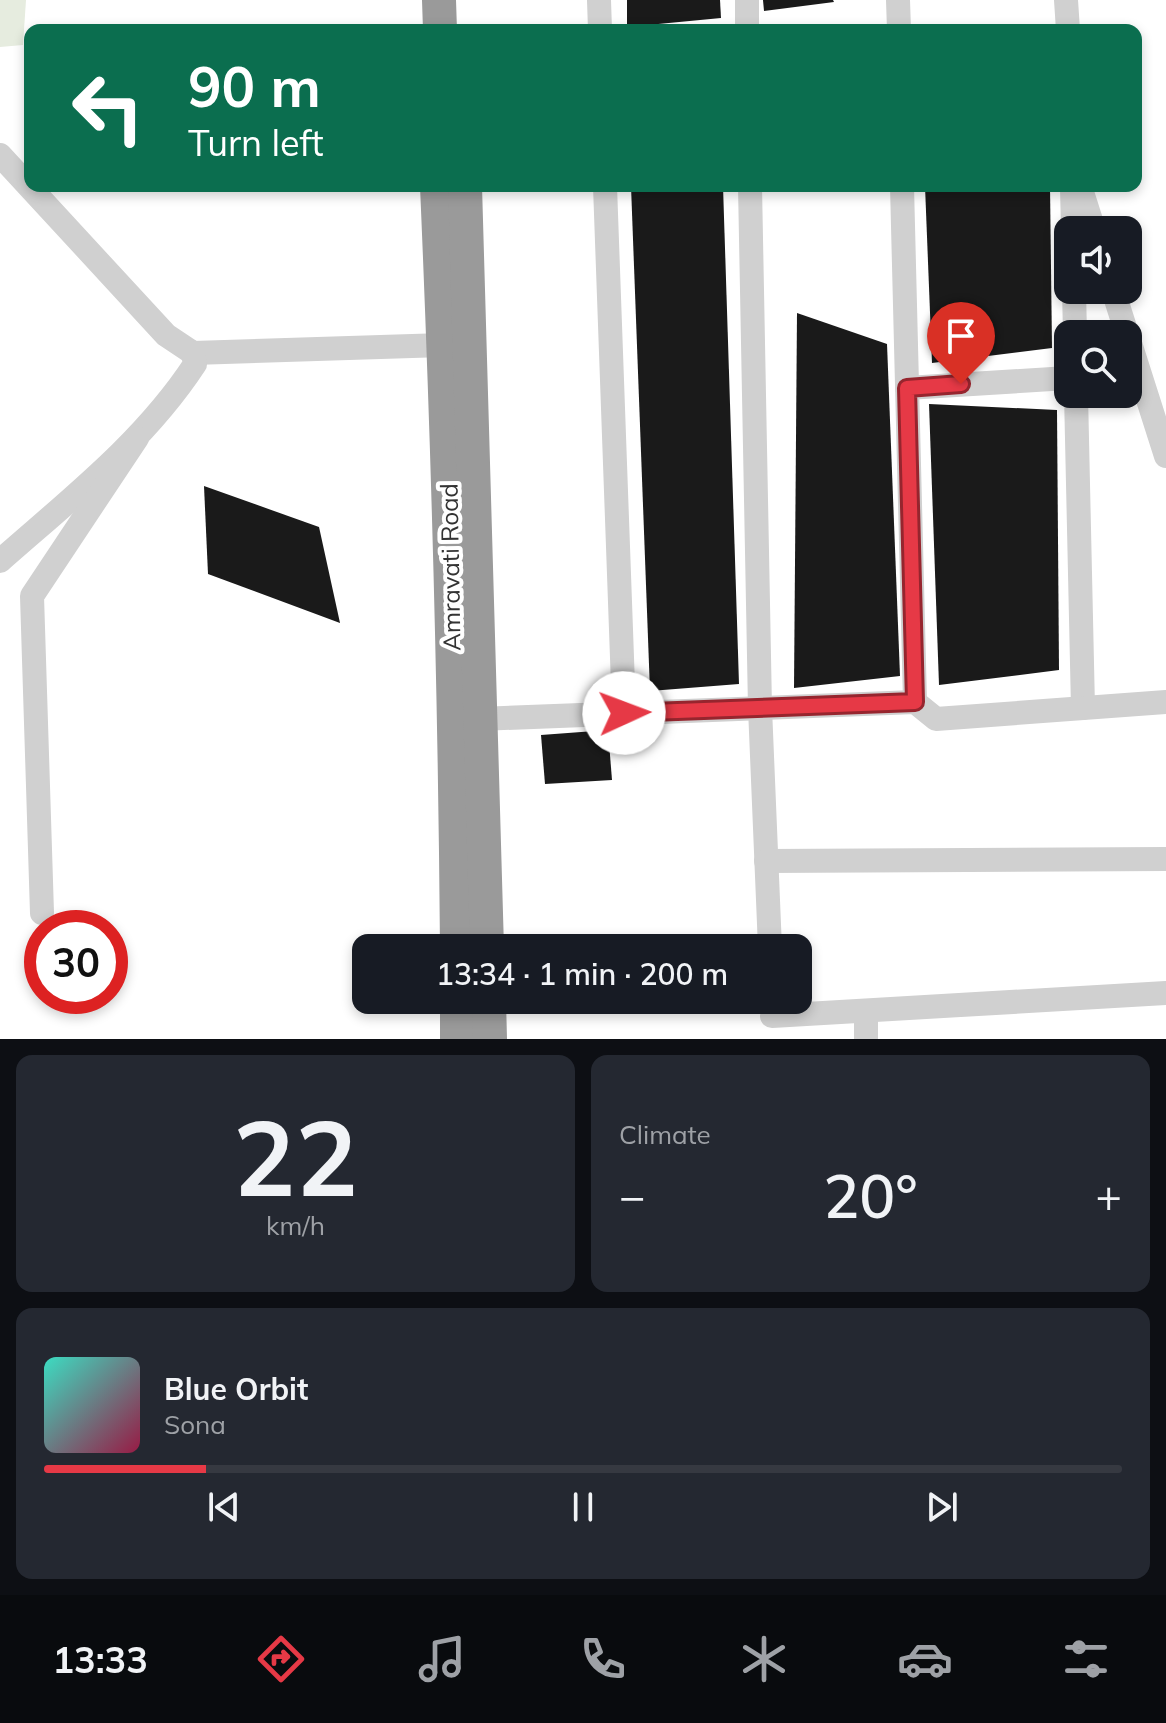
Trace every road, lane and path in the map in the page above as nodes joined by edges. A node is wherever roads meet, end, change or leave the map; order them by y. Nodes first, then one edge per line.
1 (429, 0) edge
2 (439, 0) edge
3 (451, 0) edge
4 (460, 0) edge
5 (599, 0) edge
6 (747, 0) edge
7 (898, 0) edge
8 (1066, 0) edge
9 (430, 24) edge
10 (440, 24) edge
11 (452, 24) edge
12 (460, 24) edge
13 (600, 24) edge
14 (747, 24) edge
15 (899, 24) edge
16 (1068, 24) edge
17 (0, 155) edge
18 (24, 181) edge
19 (34, 192) edge
20 (437, 192) edge
21 (446, 192) edge
22 (458, 192) edge
23 (465, 192) edge
24 (605, 192) edge
25 (750, 192) edge
26 (902, 192) edge
27 (1072, 192) edge
28 (1082, 192) edge
29 (1073, 216) edge
30 (1090, 216) edge
31 (444, 345) junction
32 (193, 353) junction
33 (1054, 379) edge
34 (1142, 380) edge
35 (907, 388) junction
36 (1076, 408) edge
37 (137, 438) junction
38 (1166, 456) edge
39 (0, 561) edge
40 (915, 702) junction
41 (1166, 702) edge
42 (760, 708) junction
43 (1083, 708) junction
44 (624, 713) junction
45 (479, 719) junction
46 (1166, 859) edge
47 (766, 861) junction
48 (42, 910) edge
49 (457, 934) edge
50 (466, 934) edge
51 (480, 934) edge
52 (487, 934) edge
53 (769, 934) edge
54 (1166, 993) edge
55 (866, 1011) junction
56 (457, 1014) edge
57 (466, 1014) edge
58 (481, 1014) edge
59 (489, 1014) edge
60 (772, 1018) edge
61 (457, 1039) edge
62 (467, 1039) edge
63 (482, 1039) edge
64 (490, 1039) edge
65 (866, 1039) edge

1 - 9 highway
2 - 10 highway
3 - 11 highway
4 - 12 highway
5 - 13 street
6 - 14 street
7 - 15 street
8 - 16 street
17 - 18 street
19 - 32 street
20 - 31 highway, Amravati Road
21 - 50 highway
22 - 51 highway
23 - 45 highway, Amravati Road
24 - 44 street
25 - 42 street
26 - 35 street
27 - 29 street
28 - 30 street
31 - 32 street
31 - 49 highway, Amravati Road
32 - 37 street
33 - 35 street
34 - 38 street
35 - 40 street
36 - 43 street
37 - 39 street
37 - 48 street
40 - 42 street
40 - 43 street
41 - 43 street
42 - 44 street
42 - 47 street
44 - 45 street
45 - 52 highway, Amravati Road
46 - 47 street
47 - 53 street
54 - 55 street
55 - 60 street
55 - 65 street
56 - 61 highway
57 - 62 highway
58 - 63 highway
59 - 64 highway

